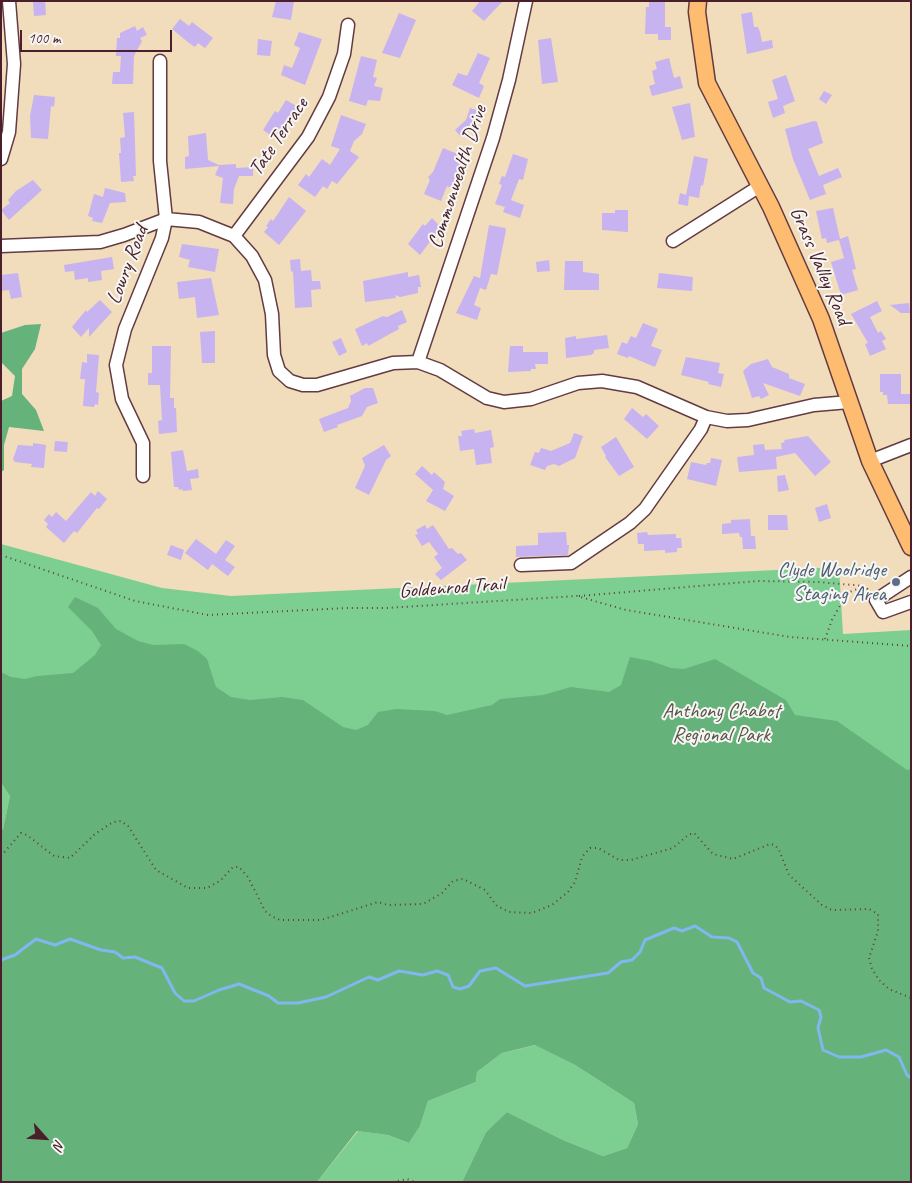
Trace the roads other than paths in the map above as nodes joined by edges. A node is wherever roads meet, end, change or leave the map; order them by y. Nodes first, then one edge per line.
1 (9, 1) edge
2 (526, 1) edge
3 (698, 1) edge
4 (348, 25) dead end
5 (160, 62) dead end
6 (1, 159) edge
7 (760, 186) junction
8 (166, 219) junction
9 (234, 236) junction
10 (673, 241) dead end
11 (1, 246) edge
12 (418, 362) junction
13 (849, 402) junction
14 (706, 417) junction
15 (911, 445) edge
16 (870, 462) junction
17 (143, 476) dead end
18 (911, 547) edge
19 (521, 565) dead end
20 (911, 577) edge
21 (911, 602) edge

1 - 6 street
2 - 12 street, Commonwealth Drive
3 - 7 main road, Grass Valley Road
4 - 9 street, Tate Terrace
5 - 8 street, Lowry Road
7 - 10 street
7 - 13 main road, Grass Valley Road
8 - 9 street
8 - 11 street
8 - 17 street, Lowry Road
9 - 12 street
12 - 14 street
13 - 14 street
13 - 16 main road, Grass Valley Road
14 - 19 street
15 - 16 street
16 - 18 main road, Grass Valley Road
20 - 21 street

